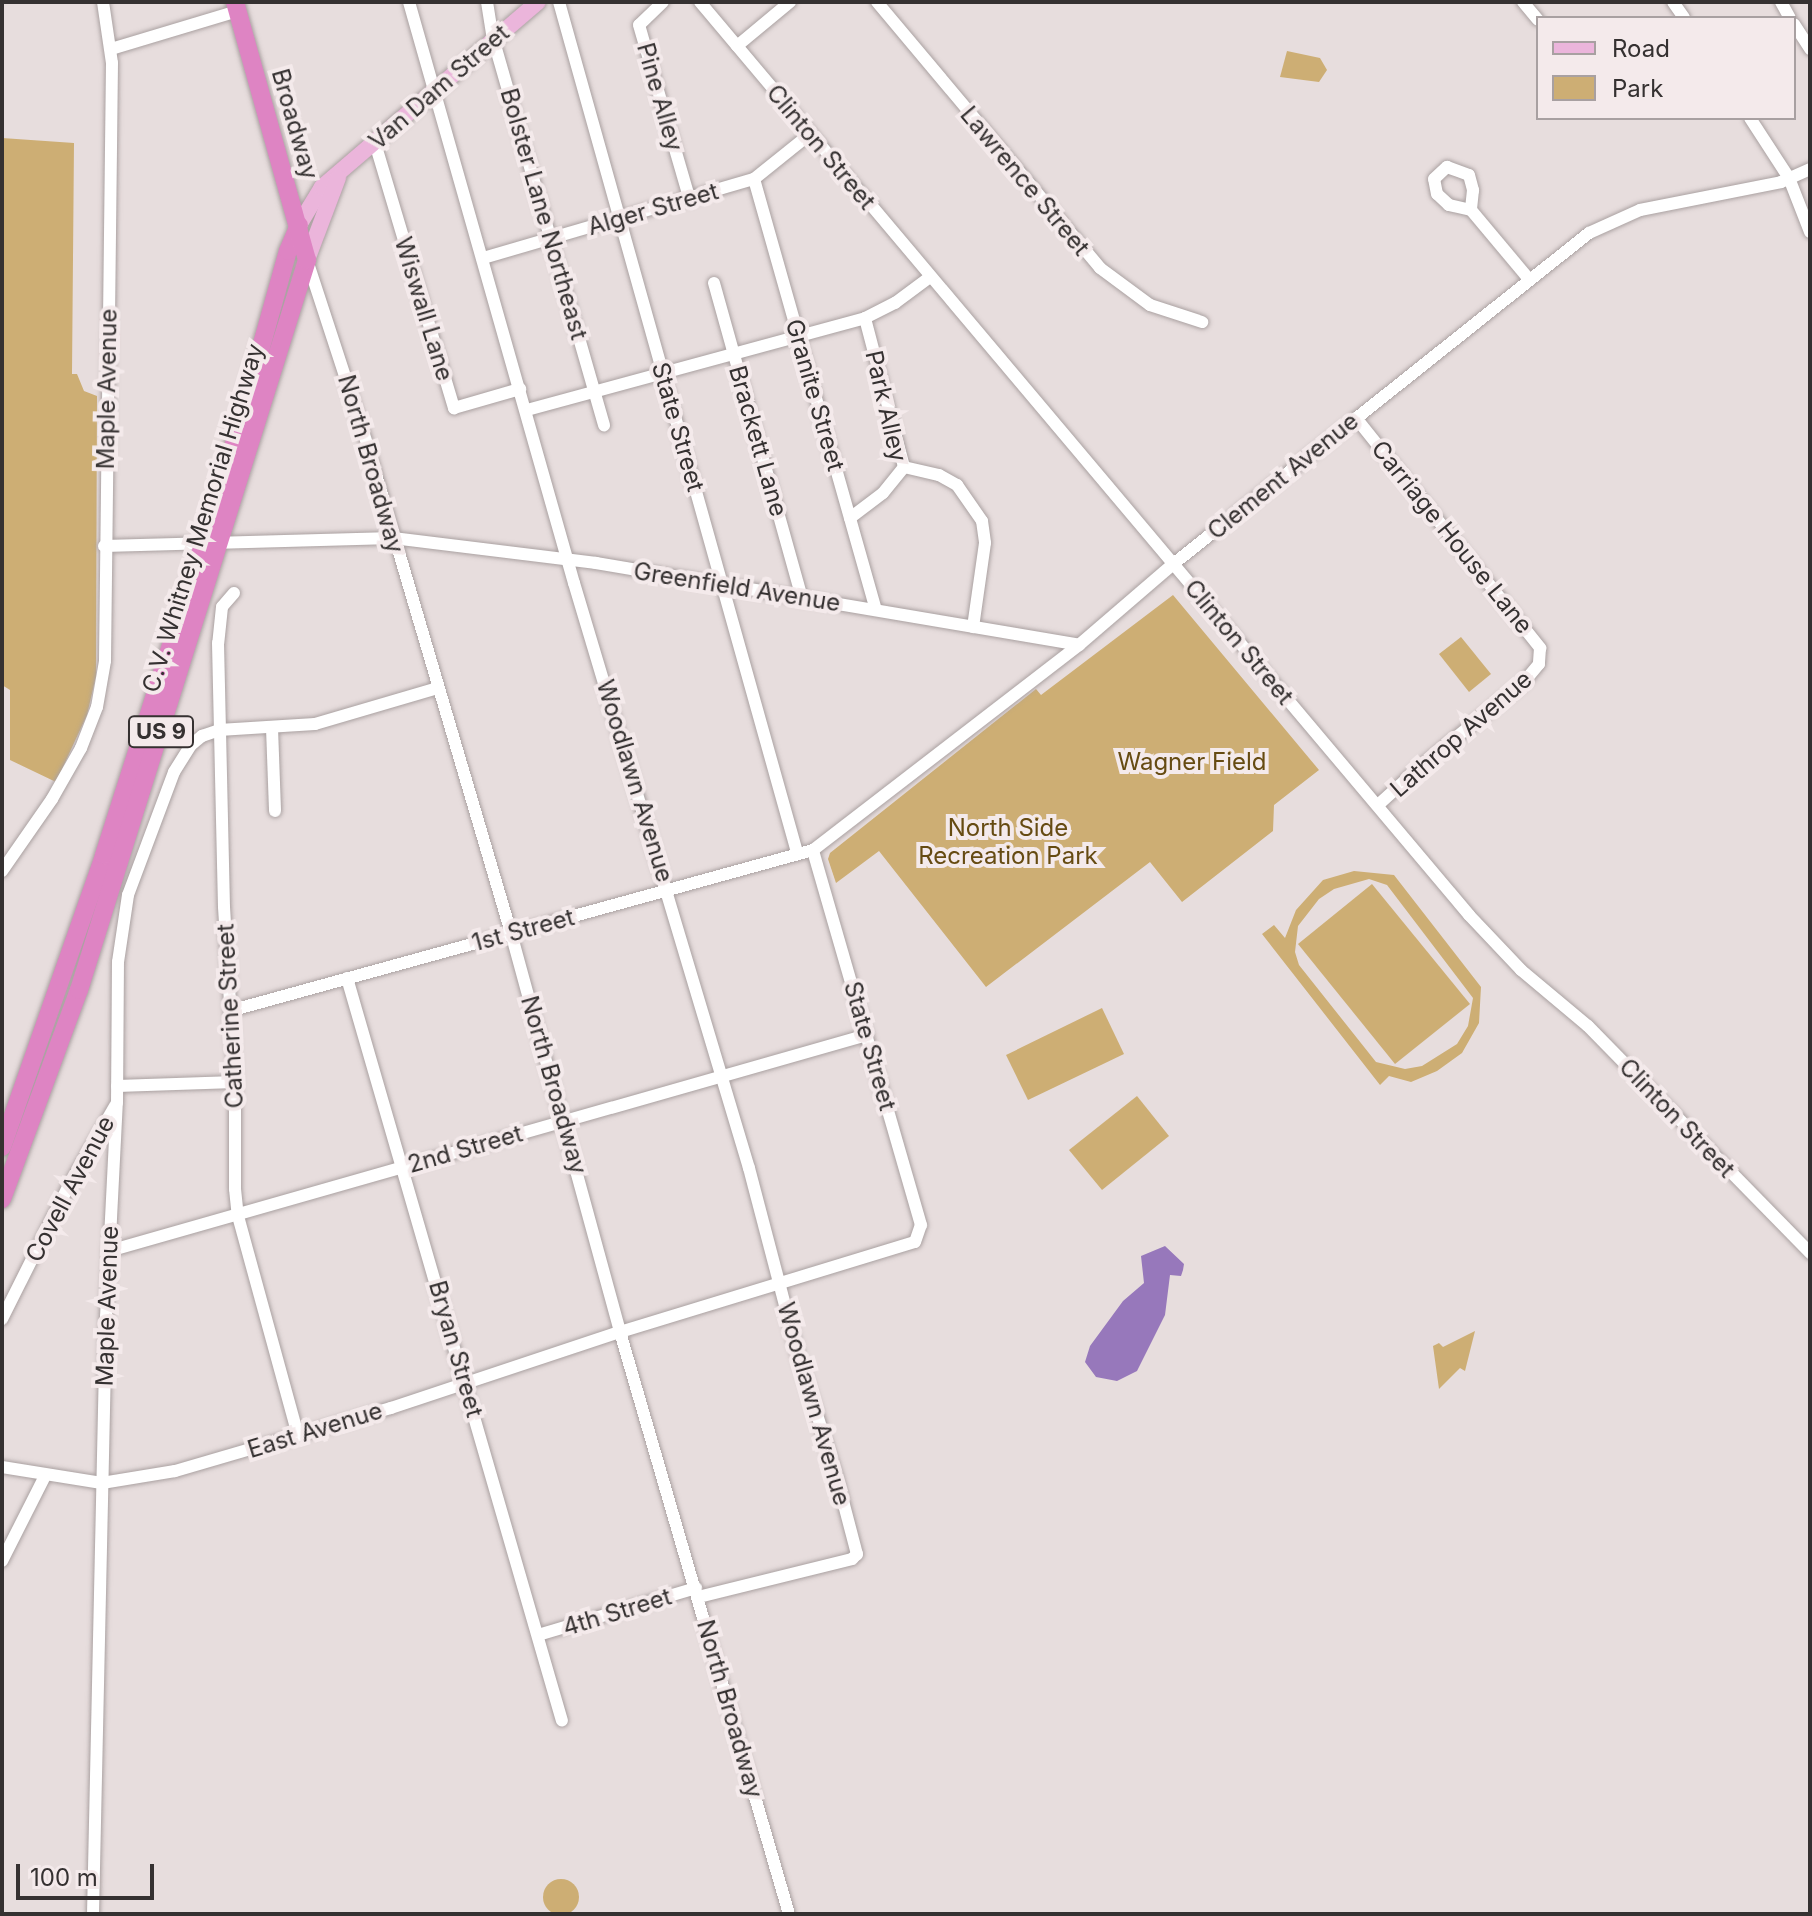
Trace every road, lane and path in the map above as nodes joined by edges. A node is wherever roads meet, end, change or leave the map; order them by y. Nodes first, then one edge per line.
1 (103, 2) edge
2 (409, 2) edge
3 (487, 2) edge
4 (538, 2) edge
5 (559, 2) edge
6 (663, 2) edge
7 (700, 2) edge
8 (790, 2) edge
9 (877, 2) edge
10 (1523, 2) edge
11 (236, 6) edge
12 (1536, 18) edge
13 (1796, 27) edge
14 (493, 38) junction
15 (737, 46) junction
16 (111, 49) junction
17 (1810, 49) edge
18 (436, 89) junction
19 (1751, 120) edge
20 (810, 134) junction
21 (375, 143) junction
22 (1810, 169) edge
23 (341, 173) junction
24 (1789, 178) junction
25 (754, 179) junction
26 (690, 200) junction
27 (1471, 210) dead end
28 (619, 219) junction
29 (299, 225) junction
30 (1810, 232) edge
31 (550, 238) junction
32 (483, 258) junction
33 (307, 260) junction
34 (930, 277) junction
35 (1529, 279) junction
36 (714, 283) dead end
37 (865, 318) junction
38 (1202, 322) dead end
39 (798, 336) junction
40 (733, 354) junction
41 (663, 373) junction
42 (520, 389) junction
43 (595, 393) junction
44 (527, 410) junction
45 (1356, 418) junction
46 (604, 425) dead end
47 (904, 467) junction
48 (850, 518) junction
49 (393, 538) junction
50 (211, 545) junction
51 (104, 546) junction
52 (569, 560) junction
53 (1172, 565) junction
54 (723, 585) junction
55 (234, 593) dead end
56 (802, 599) junction
57 (876, 610) junction
58 (973, 627) junction
59 (1079, 645) junction
60 (1539, 660) joint
61 (437, 688) junction
62 (272, 728) junction
63 (219, 730) junction
64 (1378, 805) junction
65 (275, 811) dead end
66 (813, 850) junction
67 (797, 852) junction
68 (2, 871) edge
69 (668, 890) junction
70 (511, 933) junction
71 (347, 978) junction
72 (233, 1010) junction
73 (867, 1035) junction
74 (722, 1076) junction
75 (235, 1082) junction
76 (117, 1086) junction
77 (117, 1103) junction
78 (562, 1121) junction
79 (2, 1147) edge
80 (403, 1167) junction
81 (2, 1199) edge
82 (238, 1216) junction
83 (915, 1242) joint
84 (109, 1251) junction
85 (1810, 1253) edge
86 (779, 1284) junction
87 (2, 1319) edge
88 (620, 1332) junction
89 (466, 1382) junction
90 (298, 1436) junction
91 (2, 1467) edge
92 (45, 1476) junction
93 (102, 1483) junction
94 (852, 1559) joint
95 (2, 1561) edge
96 (698, 1593) junction
97 (538, 1635) junction
98 (562, 1721) dead end
99 (93, 1914) edge
100 (789, 1914) edge

1 - 16 street, Maple Avenue
2 - 18 street, Woodlawn Avenue
3 - 14 street, Bolster Lane Northeast
4 - 14 main road, Van Dam Street
5 - 28 street, State Street
6 - 26 street, Pine Alley
7 - 15 street, Clinton Street
8 - 15 street
9 - 38 street, Lawrence Street
10 - 12 street
11 - 16 street
11 - 29 highway, Broadway / US 9
13 - 17 street
14 - 18 main road, Van Dam Street
14 - 31 street, Bolster Lane Northeast
15 - 20 street, Clinton Street
16 - 51 street, Maple Avenue
18 - 21 main road, Van Dam Street
18 - 32 street, Woodlawn Avenue
19 - 24 street
20 - 25 street, Alger Street
20 - 34 street, Clinton Street
21 - 23 main road, Van Dam Street
21 - 42 street, Wiswall Lane
22 - 24 street, Clement Avenue
23 - 29 main road, Van Dam Street
23 - 33 main road, Van Dam Street
24 - 30 street
24 - 35 street, Clement Avenue
25 - 26 street, Alger Street
25 - 39 street, Granite Street
26 - 28 street, Alger Street
27 - 35 street
28 - 31 street, Alger Street
28 - 41 street, State Street
29 - 33 highway, Broadway / US 9
29 - 50 highway, C.V. Whitney Memorial Highway / US 9
31 - 32 street, Alger Street
31 - 43 street, Bolster Lane Northeast
32 - 42 street, Woodlawn Avenue
33 - 49 street, North Broadway
33 - 50 highway, C.V. Whitney Memorial Highway / US 9
34 - 37 street
34 - 53 street, Clinton Street
35 - 45 street, Clement Avenue
36 - 40 street, Brackett Lane
37 - 39 street
37 - 47 street, Park Alley
39 - 40 street
39 - 48 street, Granite Street
40 - 41 street
40 - 56 street, Brackett Lane
41 - 43 street
41 - 54 street, State Street
42 - 44 street, Woodlawn Avenue
43 - 44 street
43 - 46 street, Bolster Lane Northeast
44 - 52 street, Woodlawn Avenue
45 - 53 street, Clement Avenue
45 - 60 street, Carriage House Lane
47 - 48 street, Park Alley
47 - 58 street
48 - 57 street, Granite Street
49 - 50 street, Greenfield Avenue
49 - 52 street, Greenfield Avenue
49 - 61 street, North Broadway
50 - 51 street, Greenfield Avenue
50 - 79 highway, C.V. Whitney Memorial Highway / US 9
50 - 81 highway, C.V. Whitney Memorial Highway / US 9
51 - 68 street, Maple Avenue
52 - 54 street, Greenfield Avenue
52 - 69 street, Woodlawn Avenue
53 - 59 street, Clement Avenue
53 - 64 street, Clinton Street
54 - 56 street, Greenfield Avenue
54 - 67 street, State Street
55 - 63 street, Catherine Street
56 - 57 street, Greenfield Avenue
57 - 58 street, Greenfield Avenue
58 - 59 street, Greenfield Avenue
59 - 66 street, Clement Avenue
60 - 64 street, Lathrop Avenue
61 - 62 street
61 - 70 street, North Broadway
62 - 63 street
62 - 65 street
63 - 72 street, Catherine Street
63 - 76 street, Maple Avenue
64 - 85 street, Clinton Street
66 - 67 street, 1st Street
66 - 73 street, State Street
67 - 69 street, 1st Street
69 - 70 street, 1st Street
69 - 74 street, Woodlawn Avenue
70 - 71 street, 1st Street
70 - 78 street, North Broadway
71 - 72 street, 1st Street
71 - 80 street, Bryan Street
72 - 75 street, Catherine Street
73 - 74 street, 2nd Street
73 - 83 street, State Street
74 - 78 street, 2nd Street
74 - 86 street, Woodlawn Avenue
75 - 76 street
75 - 82 street, Catherine Street
76 - 77 street, Maple Avenue
77 - 84 street, Maple Avenue
77 - 87 street, Covell Avenue
78 - 80 street, 2nd Street
78 - 88 street, North Broadway
80 - 82 street, 2nd Street
80 - 89 street, Bryan Street
82 - 84 street, 2nd Street
82 - 90 street, Catherine Street
83 - 86 street, East Avenue
84 - 93 street, Maple Avenue
86 - 88 street, East Avenue
86 - 94 street, Woodlawn Avenue
88 - 89 street, East Avenue
88 - 96 street, North Broadway
89 - 90 street, East Avenue
89 - 97 street, Bryan Street
90 - 93 street, East Avenue
91 - 92 street, East Avenue
92 - 93 street, East Avenue
92 - 95 street
93 - 99 street, Maple Avenue
94 - 96 street, 4th Street
96 - 97 street, 4th Street
96 - 100 street, North Broadway
97 - 98 street, Bryan Street

